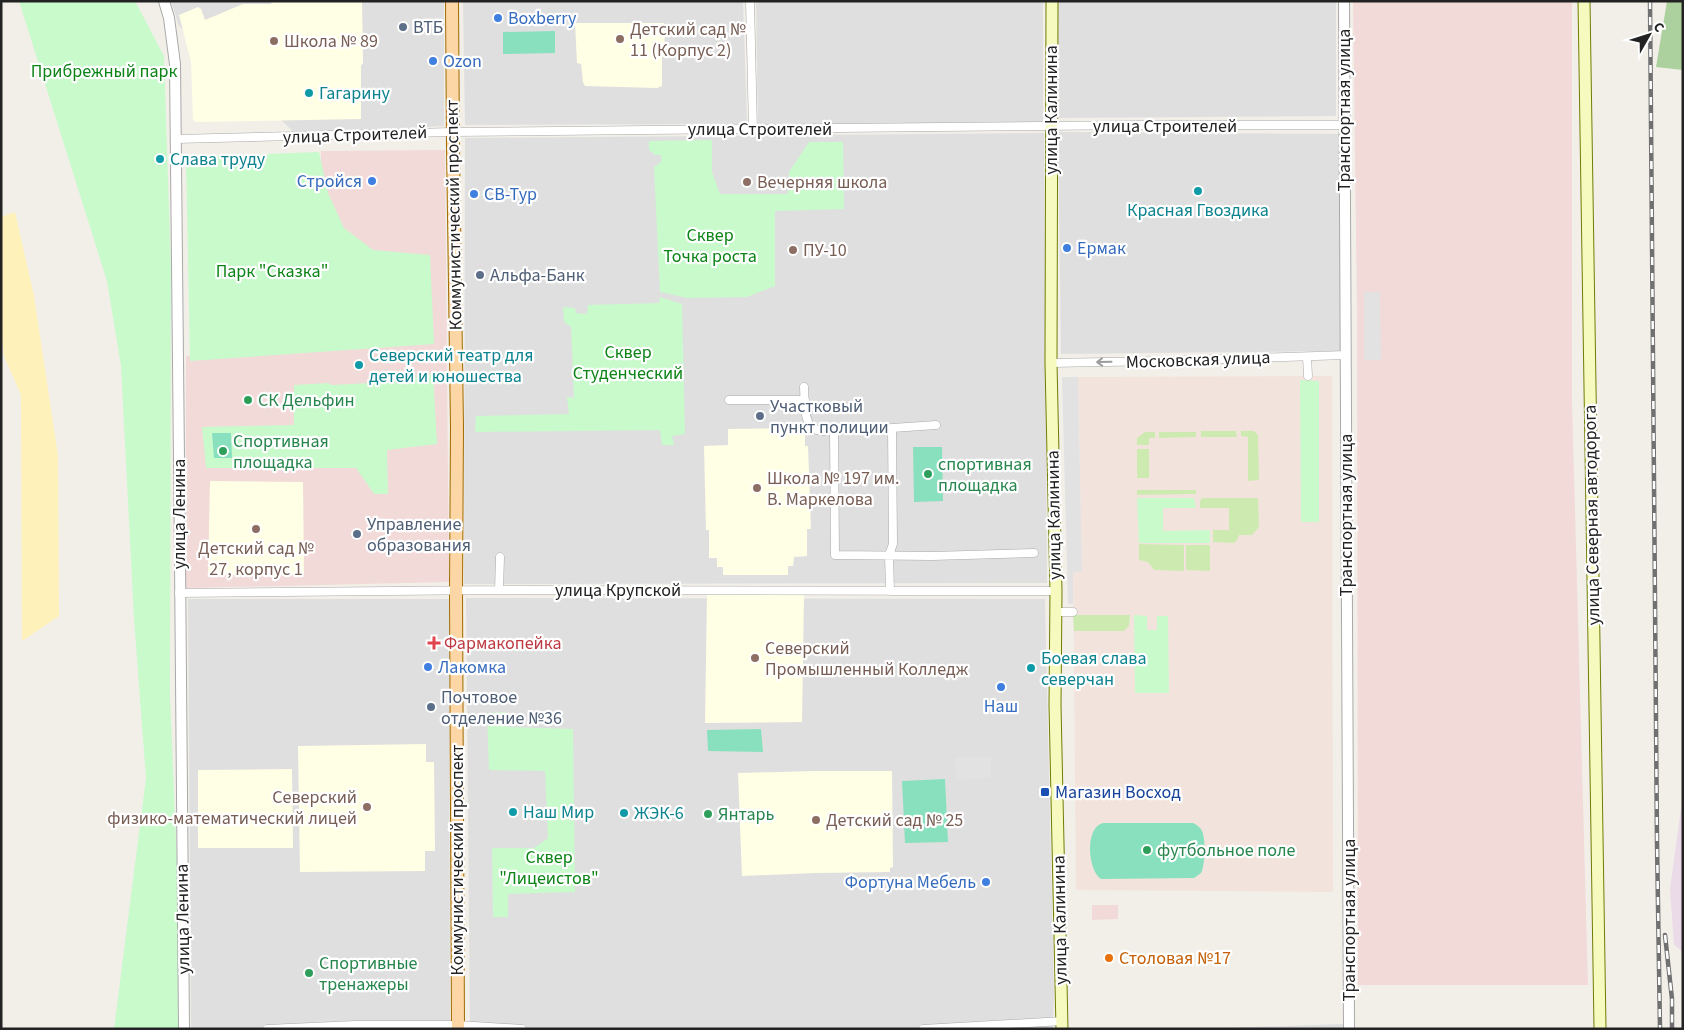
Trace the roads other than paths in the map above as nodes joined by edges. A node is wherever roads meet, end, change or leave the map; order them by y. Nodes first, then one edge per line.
1 (164, 1) edge
2 (452, 1) edge
3 (750, 1) edge
4 (1052, 1) edge
5 (1344, 1) edge
6 (1584, 1) edge
7 (1344, 125) junction
8 (1051, 127) junction
9 (753, 130) junction
10 (452, 132) junction
11 (176, 139) junction
12 (1346, 355) junction
13 (1308, 357) junction
14 (1051, 363) junction
15 (1308, 376) dead end
16 (804, 387) dead end
17 (730, 400) dead end
18 (805, 400) junction
19 (936, 425) dead end
20 (892, 428) junction
21 (834, 430) junction
22 (1034, 553) dead end
23 (889, 555) junction
24 (500, 558) dead end
25 (499, 590) junction
26 (456, 591) junction
27 (890, 591) junction
28 (1056, 591) junction
29 (179, 593) junction
30 (1056, 612) junction
31 (1074, 612) dead end
32 (1063, 1025) edge
33 (458, 1027) edge
34 (184, 1029) edge
35 (267, 1029) edge
36 (522, 1029) edge
37 (923, 1029) edge
38 (1349, 1029) edge
39 (1600, 1029) edge

1 - 11 street, улица Ленина
2 - 10 main road, Коммунистический проспект
3 - 9 street
4 - 8 main road, улица Калинина
5 - 7 street, Транспортная улица
6 - 39 main road, улица Северная автодорога
7 - 8 street, улица Строителей
7 - 12 street, Транспортная улица
8 - 9 street, улица Строителей
8 - 14 main road, улица Калинина
9 - 10 street, улица Строителей
10 - 11 street, улица Строителей
10 - 26 main road, Коммунистический проспект
11 - 29 street, улица Ленина
12 - 13 street, Московская улица
12 - 38 street, Транспортная улица
13 -> 14 street, Московская улица
13 - 15 street
14 - 28 main road, улица Калинина
16 - 18 street
17 - 18 street
18 - 21 street
19 - 20 street
20 - 21 street
20 - 23 street
21 - 23 street
22 - 23 street
23 - 27 street
24 - 25 street
25 - 26 street, улица Крупской
25 - 27 street, улица Крупской
26 - 29 street, улица Крупской
26 - 33 main road, Коммунистический проспект
27 - 28 street, улица Крупской
28 - 30 main road, улица Калинина
29 - 34 street, улица Ленина
30 - 31 street
30 - 32 main road, улица Калинина
32 - 37 street
33 - 35 street
33 - 36 street

